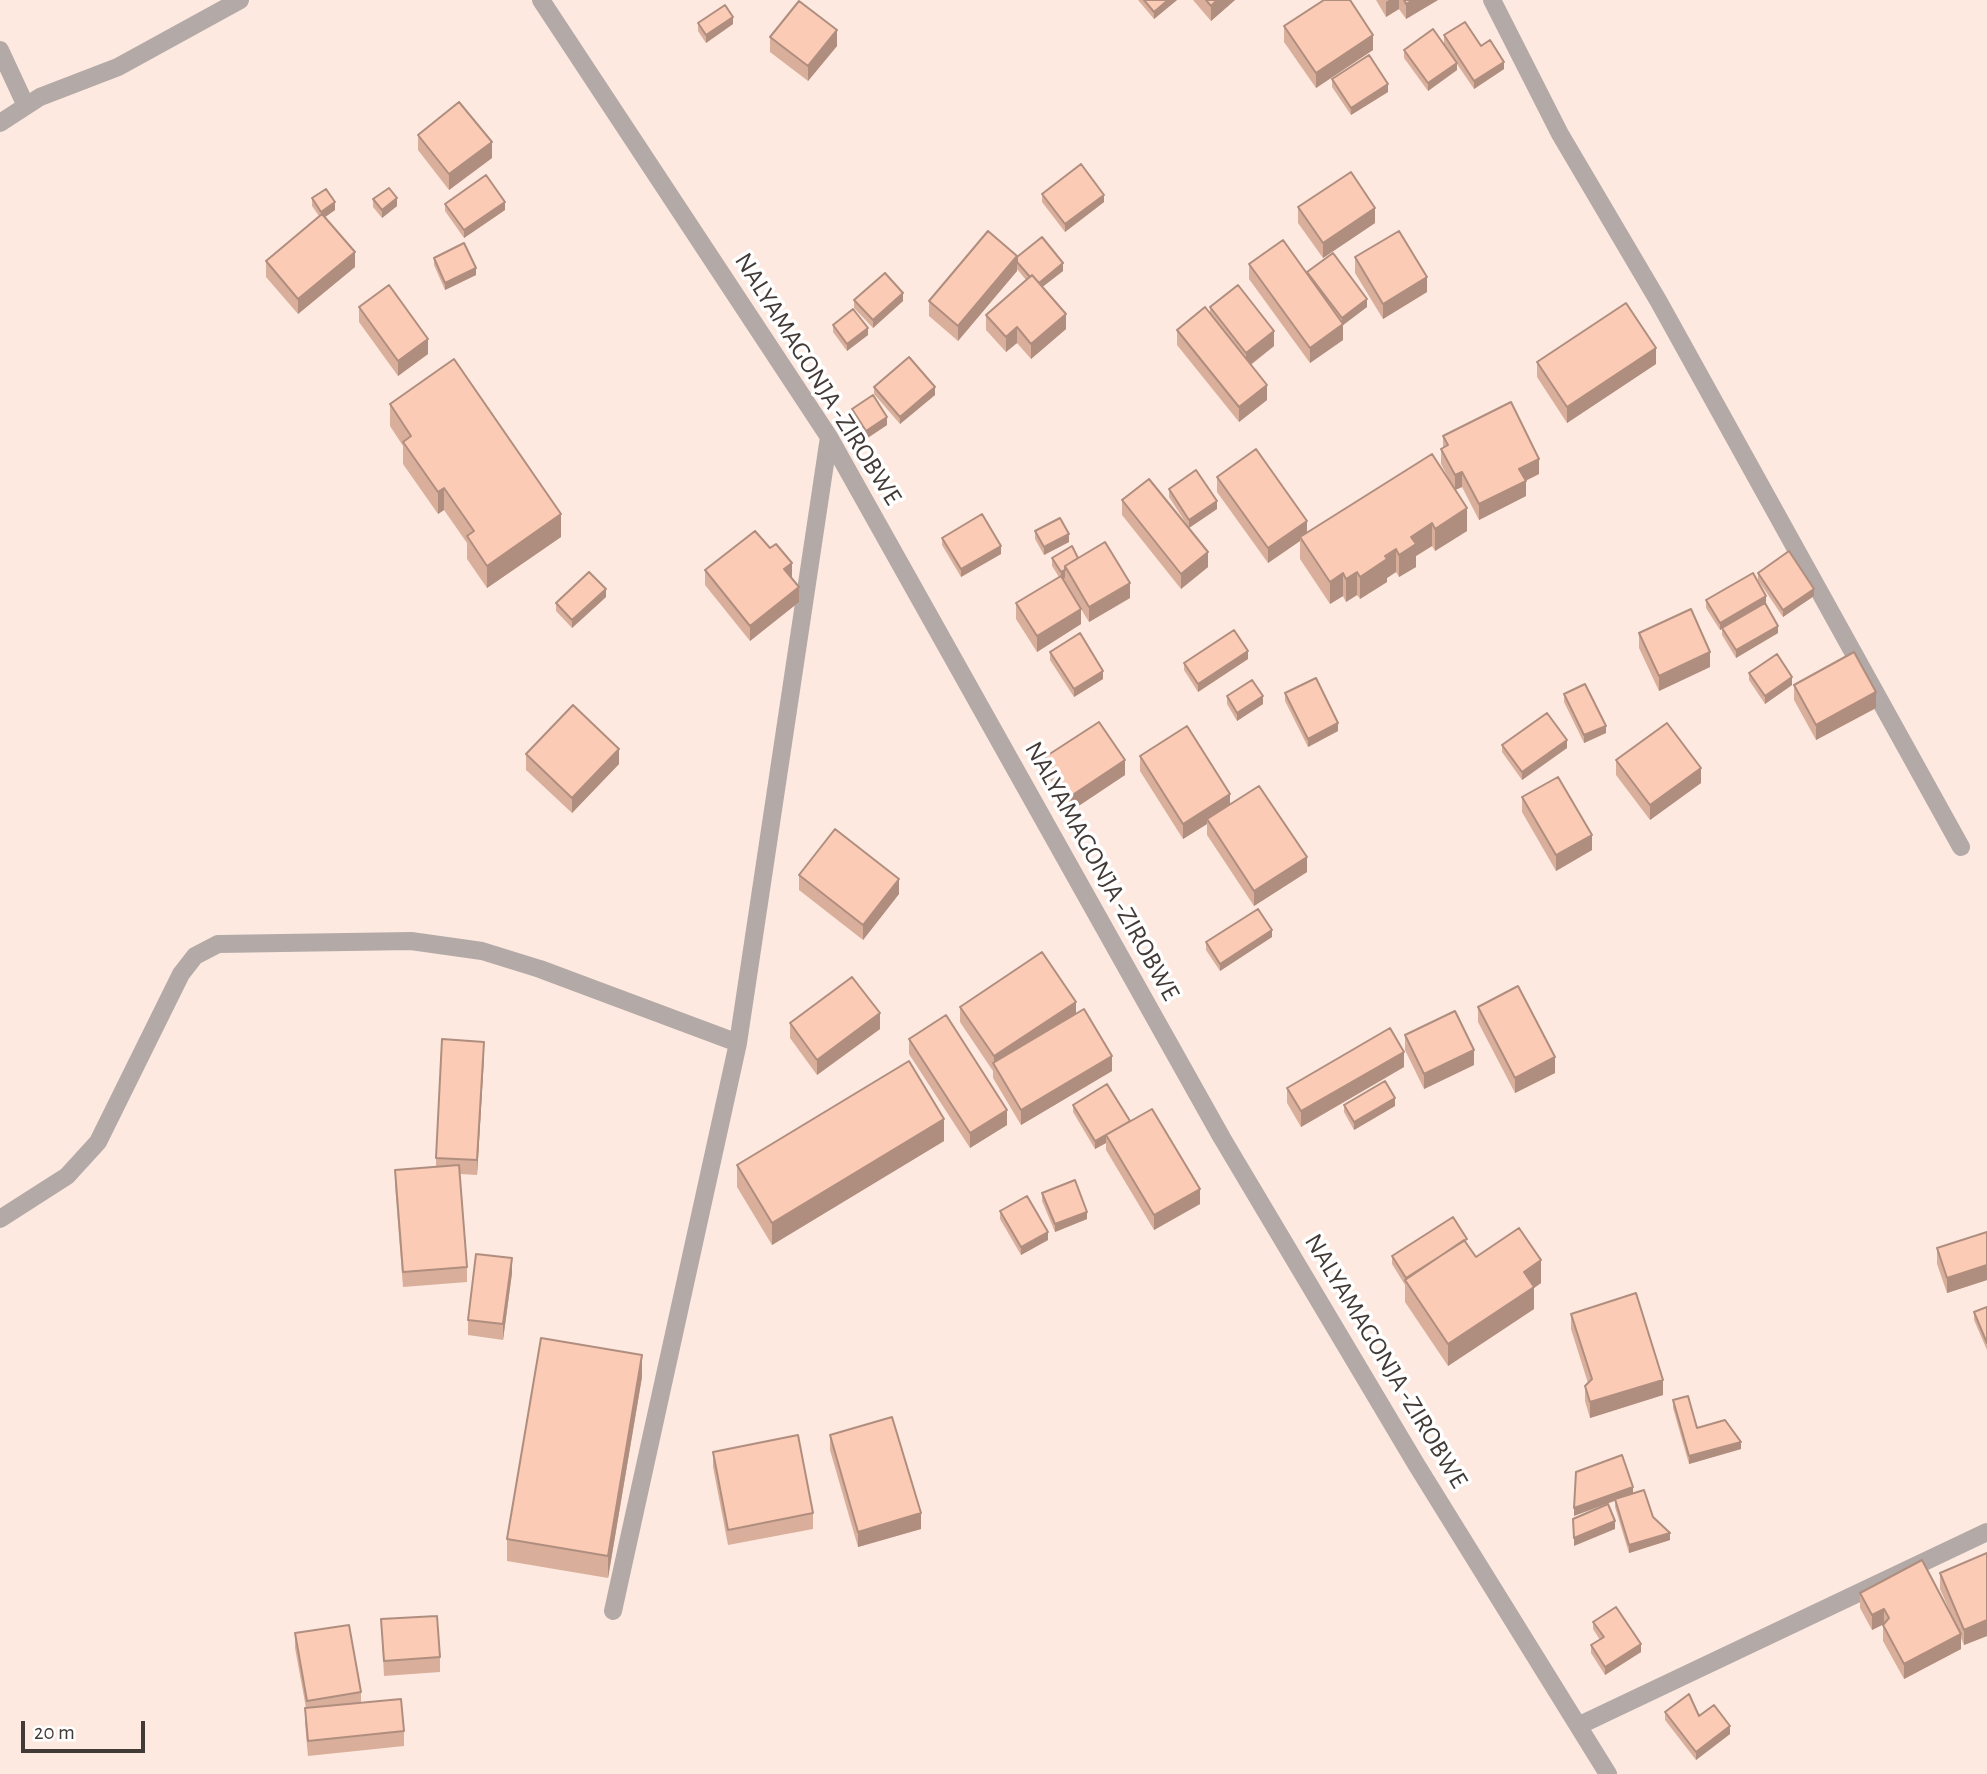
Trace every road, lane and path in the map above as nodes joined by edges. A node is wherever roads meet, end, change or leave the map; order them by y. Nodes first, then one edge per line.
1 (240, 0) edge
2 (541, 0) edge
3 (1492, 0) edge
4 (0, 50) edge
5 (26, 106) junction
6 (0, 123) edge
7 (829, 437) junction
8 (1961, 847) dead end
9 (738, 1043) junction
10 (0, 1219) edge
11 (1987, 1532) edge
12 (613, 1611) dead end
13 (1580, 1725) junction
14 (1608, 1774) edge

1 - 5 street
2 - 7 street, NALYAMAGONJA -ZIROBWE
3 - 8 street
4 - 5 street
5 - 6 street
7 - 9 street
7 - 13 street, NALYAMAGONJA -ZIROBWE
9 - 10 street
9 - 12 street
11 - 13 street
13 - 14 street, NALYAMAGONJA -ZIROBWE

